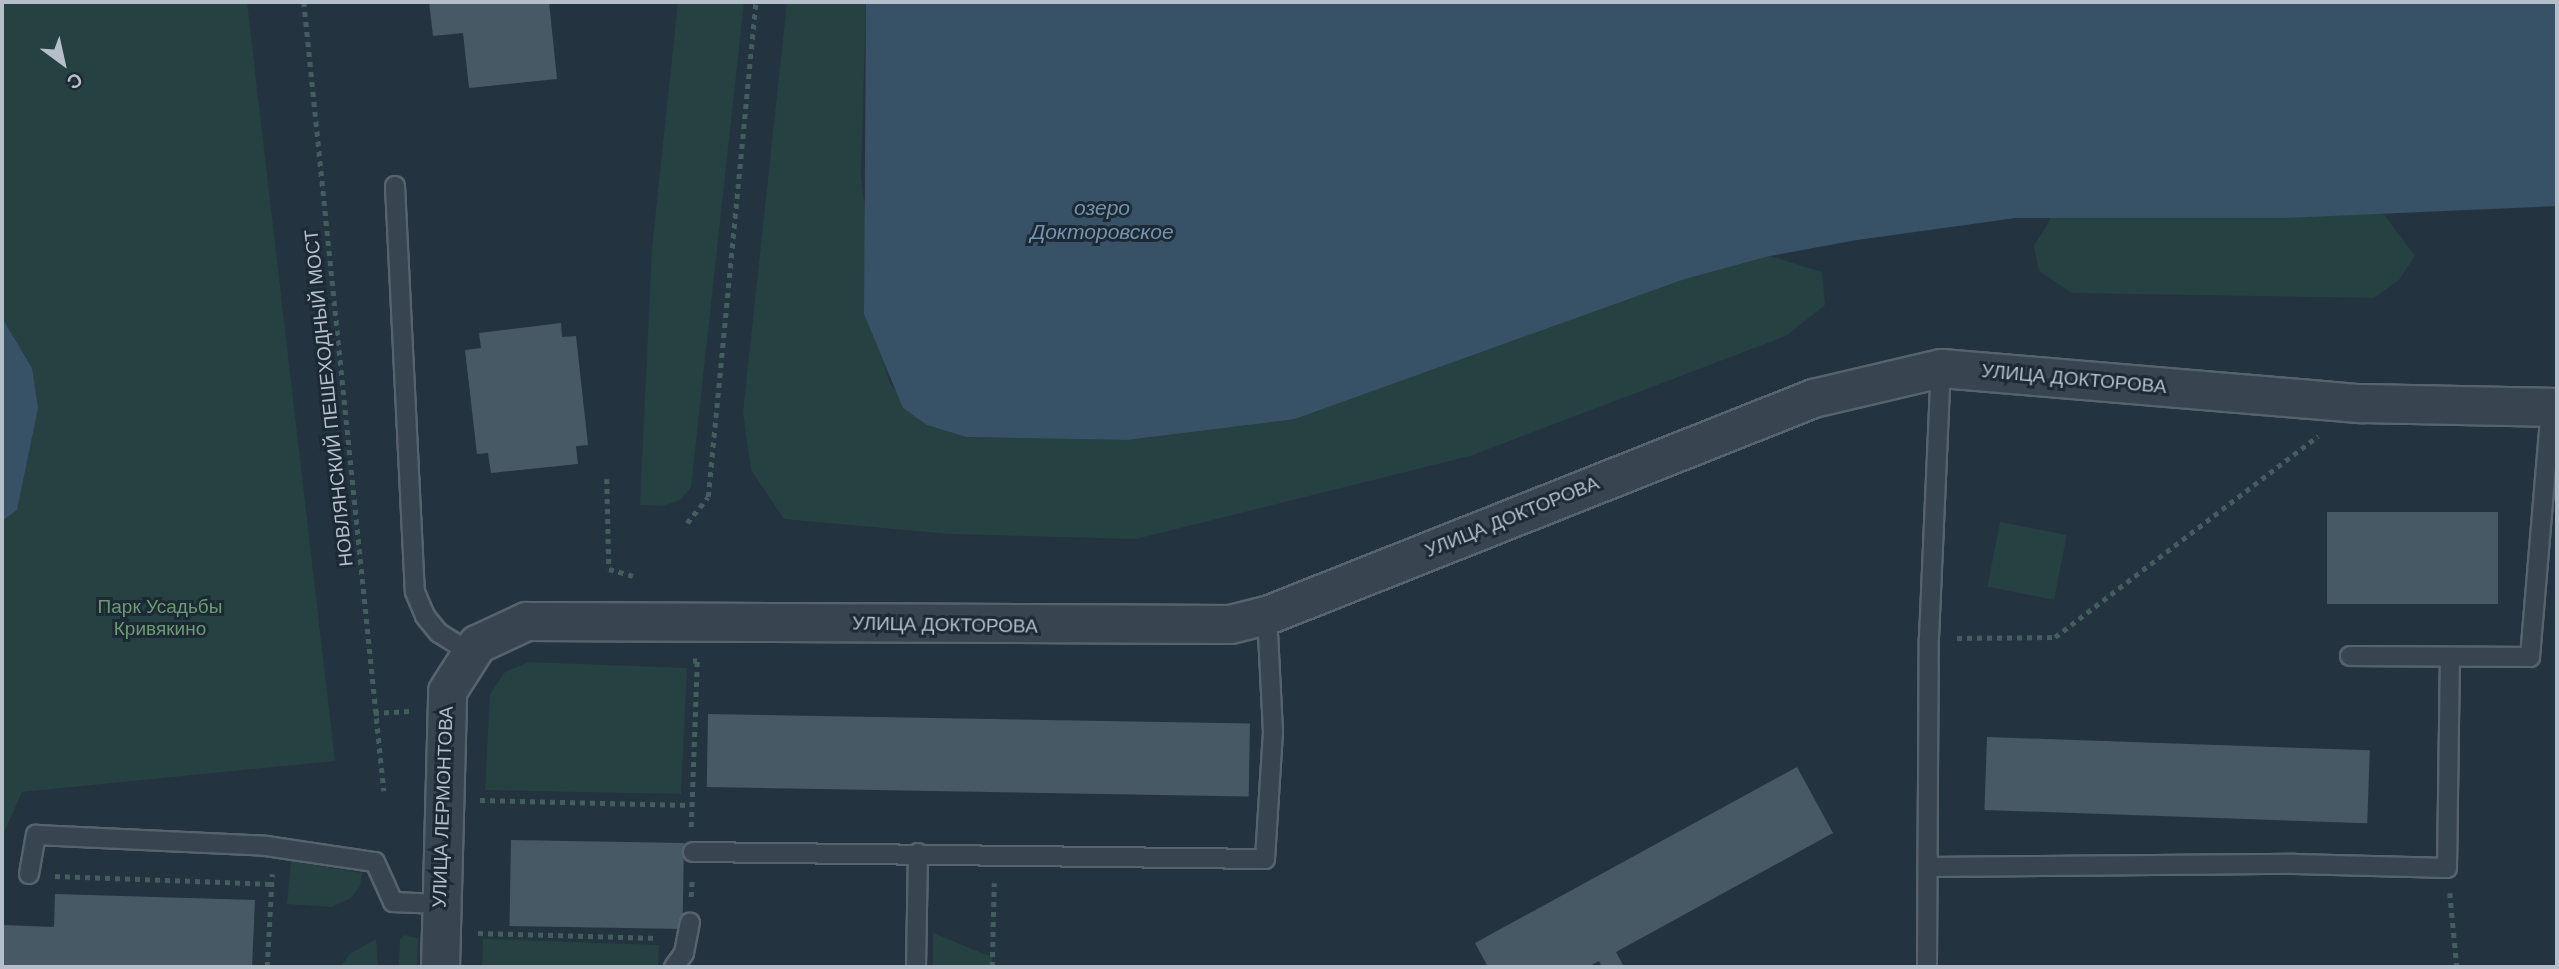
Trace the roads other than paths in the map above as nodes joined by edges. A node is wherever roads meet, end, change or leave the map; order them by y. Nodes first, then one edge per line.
1 (395, 187) dead end
2 (1941, 368) junction
3 (2554, 407) edge
4 (1267, 615) junction
5 (470, 652) junction
6 (2350, 656) dead end
7 (2450, 657) junction
8 (693, 852) road end
9 (918, 853) junction
10 (1928, 867) junction
11 (29, 874) dead end
12 (439, 904) junction
13 (688, 931) road end
14 (440, 967) edge
15 (674, 967) edge
16 (916, 967) edge
17 (1927, 967) edge

1 - 5 lane
2 - 3 street, УЛИЦА ДОКТОРОВА
2 - 4 street, УЛИЦА ДОКТОРОВА
2 - 10 lane
3 - 7 lane
4 - 5 street, УЛИЦА ДОКТОРОВА
4 - 9 lane
5 - 12 street, УЛИЦА ЛЕРМОНТОВА
6 - 7 lane
7 - 10 lane
8 - 9 lane
9 - 16 lane
10 - 17 lane
11 - 12 lane
12 - 14 street, УЛИЦА ЛЕРМОНТОВА
13 - 15 lane

